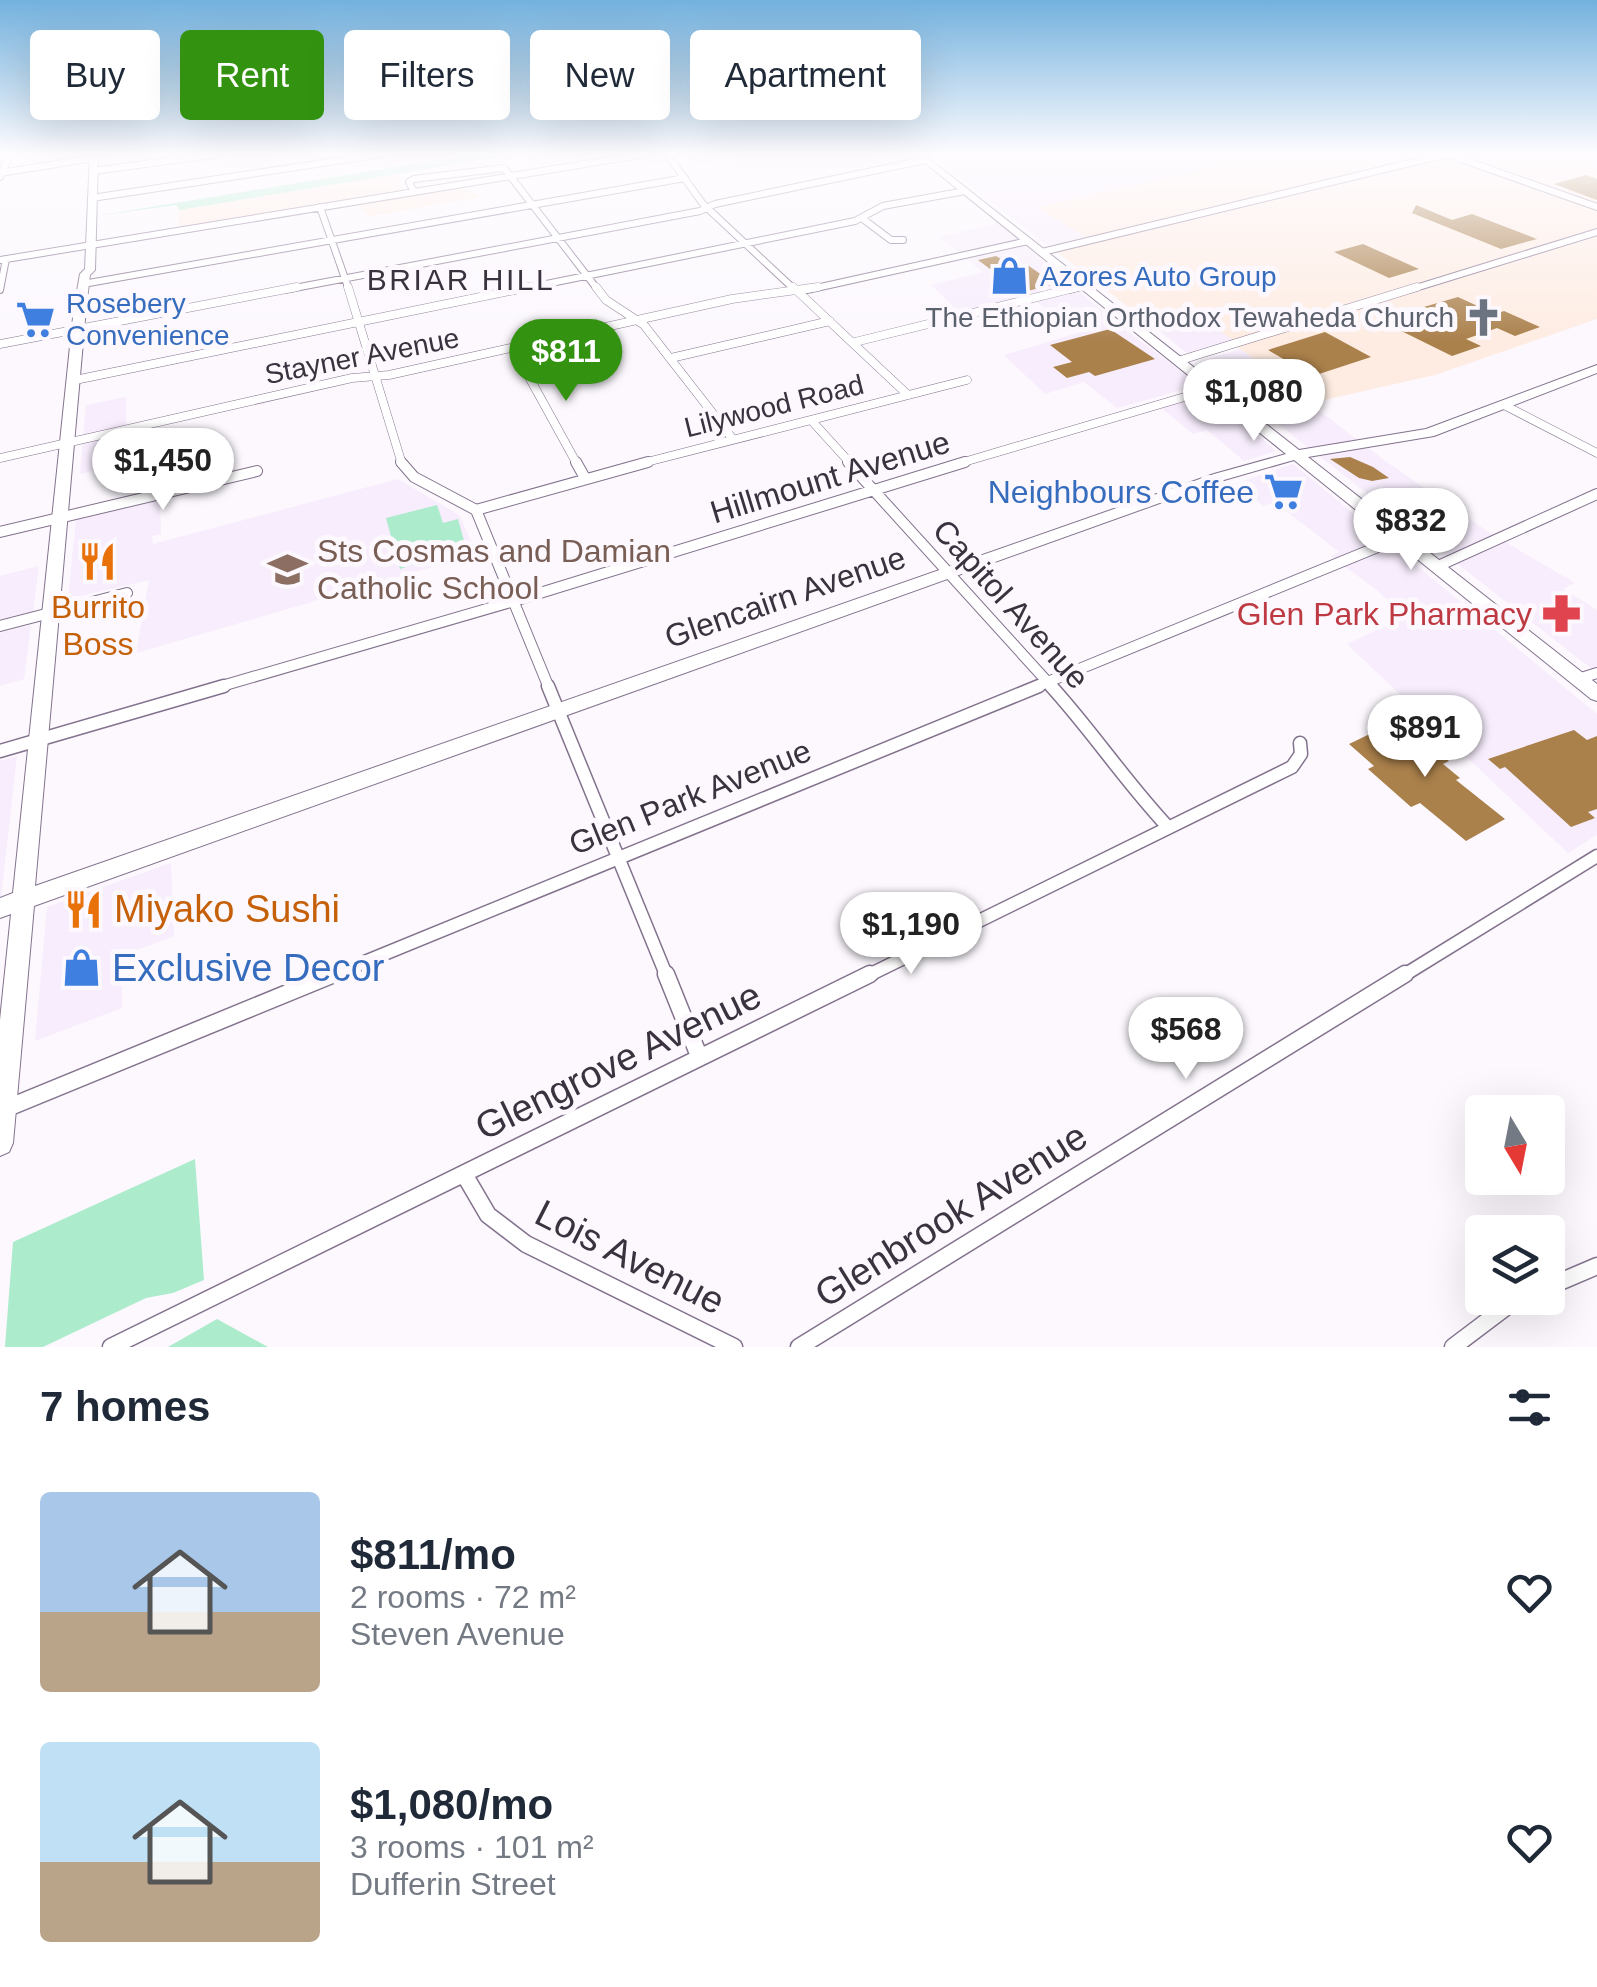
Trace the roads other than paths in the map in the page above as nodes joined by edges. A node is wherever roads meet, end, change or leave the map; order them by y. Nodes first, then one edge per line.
1 (91, 217) edge
2 (266, 217) edge
3 (323, 217) edge
4 (462, 217) edge
5 (544, 217) edge
6 (664, 217) edge
7 (718, 217) edge
8 (866, 217) edge
9 (998, 217) edge
10 (1187, 217) edge
11 (863, 219) junction
12 (1597, 232) edge
13 (560, 238) junction
14 (332, 240) junction
15 (902, 240) dead end
16 (1028, 241) junction
17 (746, 243) junction
18 (87, 246) junction
19 (1042, 252) junction
20 (3, 259) edge
21 (587, 275) junction
22 (346, 278) junction
23 (84, 279) junction
24 (1084, 286) junction
25 (0, 290) edge
26 (798, 292) junction
27 (1000, 307) junction
28 (638, 320) junction
29 (830, 321) junction
30 (1019, 321) dead end
31 (360, 322) junction
32 (79, 329) junction
33 (855, 342) junction
34 (0, 344) edge
35 (513, 348) junction
36 (671, 358) junction
37 (1181, 360) junction
38 (1597, 369) edge
39 (372, 376) junction
40 (75, 380) junction
41 (967, 380) dead end
42 (1215, 388) junction
43 (908, 395) junction
44 (1504, 405) junction
45 (810, 420) junction
46 (732, 438) junction
47 (68, 442) junction
48 (1597, 452) edge
49 (1300, 454) junction
50 (0, 458) edge
51 (257, 471) dead end
52 (585, 478) junction
53 (874, 490) junction
54 (1597, 494) edge
55 (476, 510) junction
56 (60, 518) junction
57 (0, 532) edge
58 (1402, 537) junction
59 (1438, 566) junction
60 (951, 573) junction
61 (127, 593) dead end
62 (514, 601) junction
63 (49, 613) junction
64 (0, 626) edge
65 (1597, 672) edge
66 (1578, 680) junction
67 (1047, 682) junction
68 (1597, 694) edge
69 (558, 712) junction
70 (38, 740) junction
71 (1300, 743) dead end
72 (0, 751) edge
73 (1167, 826) junction
74 (1597, 856) edge
75 (619, 859) junction
76 (25, 900) junction
77 (0, 908) edge
78 (700, 1056) junction
79 (2, 1111) edge
80 (0, 1143) edge
81 (464, 1174) junction
82 (1594, 1274) edge
83 (1565, 1283) edge
84 (1495, 1315) edge
85 (111, 1347) edge
86 (734, 1347) edge
87 (798, 1347) edge
88 (1453, 1347) edge

1 - 18 street
2 - 18 street
3 - 14 street
4 - 14 street
5 - 13 street
6 - 13 street
7 - 17 street
8 - 11 street
9 - 16 street
10 - 19 street
11 - 15 street
11 - 17 street
12 - 37 street
13 - 21 street
13 - 22 street
14 - 22 street
14 - 23 street
16 - 19 street
16 - 26 street, Stayner Avenue
17 - 21 street
17 - 26 street
18 - 20 street
18 - 23 street
19 - 24 street
20 - 25 street
21 - 28 street
21 - 31 street
22 - 31 street
22 - 32 street
23 - 32 street
24 - 27 street
24 - 37 street
26 - 28 street, Stayner Avenue
26 - 29 street
27 - 30 street
27 - 33 street
28 - 35 street, Stayner Avenue
28 - 36 street
29 - 33 street
29 - 36 street
31 - 39 street
31 - 40 street
32 - 34 street
32 - 40 street
33 - 43 street
35 - 39 street, Stayner Avenue
35 - 52 street
36 - 46 street
37 - 42 street
38 - 44 street, Glencairn Avenue
39 - 47 street, Stayner Avenue
39 - 55 street
40 - 47 street
41 - 43 street, Lilywood Road
42 - 49 street
42 - 53 street, Hillmount Avenue
43 - 45 street, Lilywood Road
44 - 48 street
44 - 49 street, Glencairn Avenue
45 - 46 street, Lilywood Road
45 - 53 street, Capitol Avenue
46 - 52 street, Lilywood Road
47 - 50 street, Stayner Avenue
47 - 56 street
49 - 58 street
49 - 60 street, Glencairn Avenue
51 - 56 street
52 - 55 street, Lilywood Road
53 - 60 street, Capitol Avenue
53 - 62 street, Hillmount Avenue
54 - 59 street
55 - 62 street
56 - 57 street
56 - 63 street
58 - 59 street
58 - 67 street, Glen Park Avenue
59 - 66 street
60 - 67 street, Capitol Avenue
60 - 69 street, Glencairn Avenue
61 - 63 street
62 - 69 street
62 - 70 street, Hillmount Avenue
63 - 64 street
63 - 70 street
65 - 66 street
66 - 68 street
67 - 73 street, Capitol Avenue
67 - 75 street, Glen Park Avenue
69 - 75 street
69 - 76 street, Glencairn Avenue
70 - 72 street, Hillmount Avenue
70 - 76 street
71 - 73 street, Glengrove Avenue
73 - 78 street, Glengrove Avenue
74 - 87 street, Glenbrook Avenue
75 - 78 street
75 - 79 street, Glen Park Avenue
76 - 77 street, Glencairn Avenue
76 - 79 street
78 - 81 street, Glengrove Avenue
79 - 80 street
81 - 85 street, Glengrove Avenue
81 - 86 street, Lois Avenue
82 - 83 street
84 - 88 street

